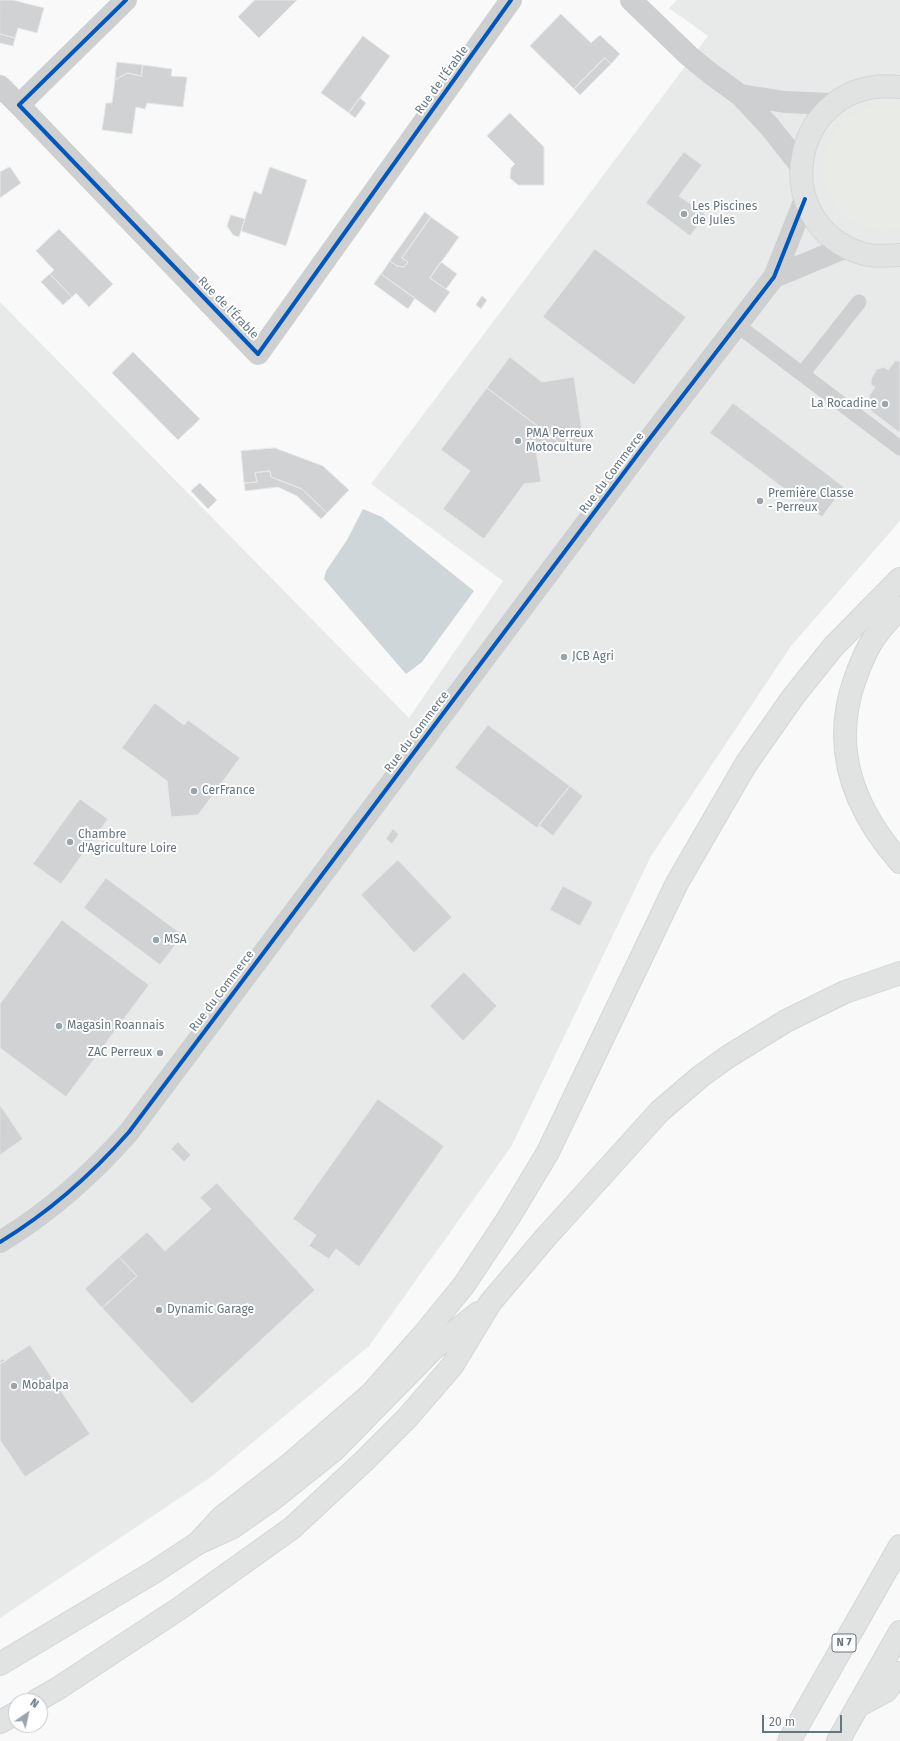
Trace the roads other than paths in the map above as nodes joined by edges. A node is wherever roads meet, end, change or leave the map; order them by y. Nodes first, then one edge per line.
1 (126, 0) edge
2 (511, 0) edge
3 (631, 0) edge
4 (0, 86) edge
5 (900, 87) edge
6 (740, 95) junction
7 (832, 104) junction
8 (19, 105) junction
9 (800, 165) junction
10 (805, 198) junction
11 (846, 247) junction
12 (900, 255) edge
13 (774, 277) junction
14 (859, 302) dead end
15 (737, 325) junction
16 (802, 374) junction
17 (900, 448) edge
18 (900, 579) edge
19 (900, 608) edge
20 (900, 862) edge
21 (900, 973) edge
22 (0, 1242) edge
23 (490, 1303) junction
24 (198, 1543) junction
25 (900, 1546) edge
26 (900, 1632) edge
27 (0, 1664) edge
28 (900, 1673) edge
29 (48, 1694) edge
30 (858, 1706) junction
31 (789, 1741) edge
32 (838, 1741) edge

1 - 8 street
2 - 8 street, Rue de l’Érable
3 - 6 street
4 - 8 street
5 - 7 main road
6 - 7 street
6 - 9 street
7 - 9 main road
9 - 10 main road
10 - 11 main road
10 - 13 street, Rue du Commerce
11 - 12 main road
11 - 13 street, Rue du Commerce
13 - 15 street, Rue du Commerce
14 - 16 lane
15 - 16 lane
15 - 22 street, Rue du Commerce
16 - 17 lane
18 - 24 main road
19 - 20 main road
21 - 23 main road
23 - 24 main road
23 - 29 main road
24 - 27 main road
25 - 31 main road, N 7
26 - 30 main road
28 - 30 main road
30 - 32 main road

